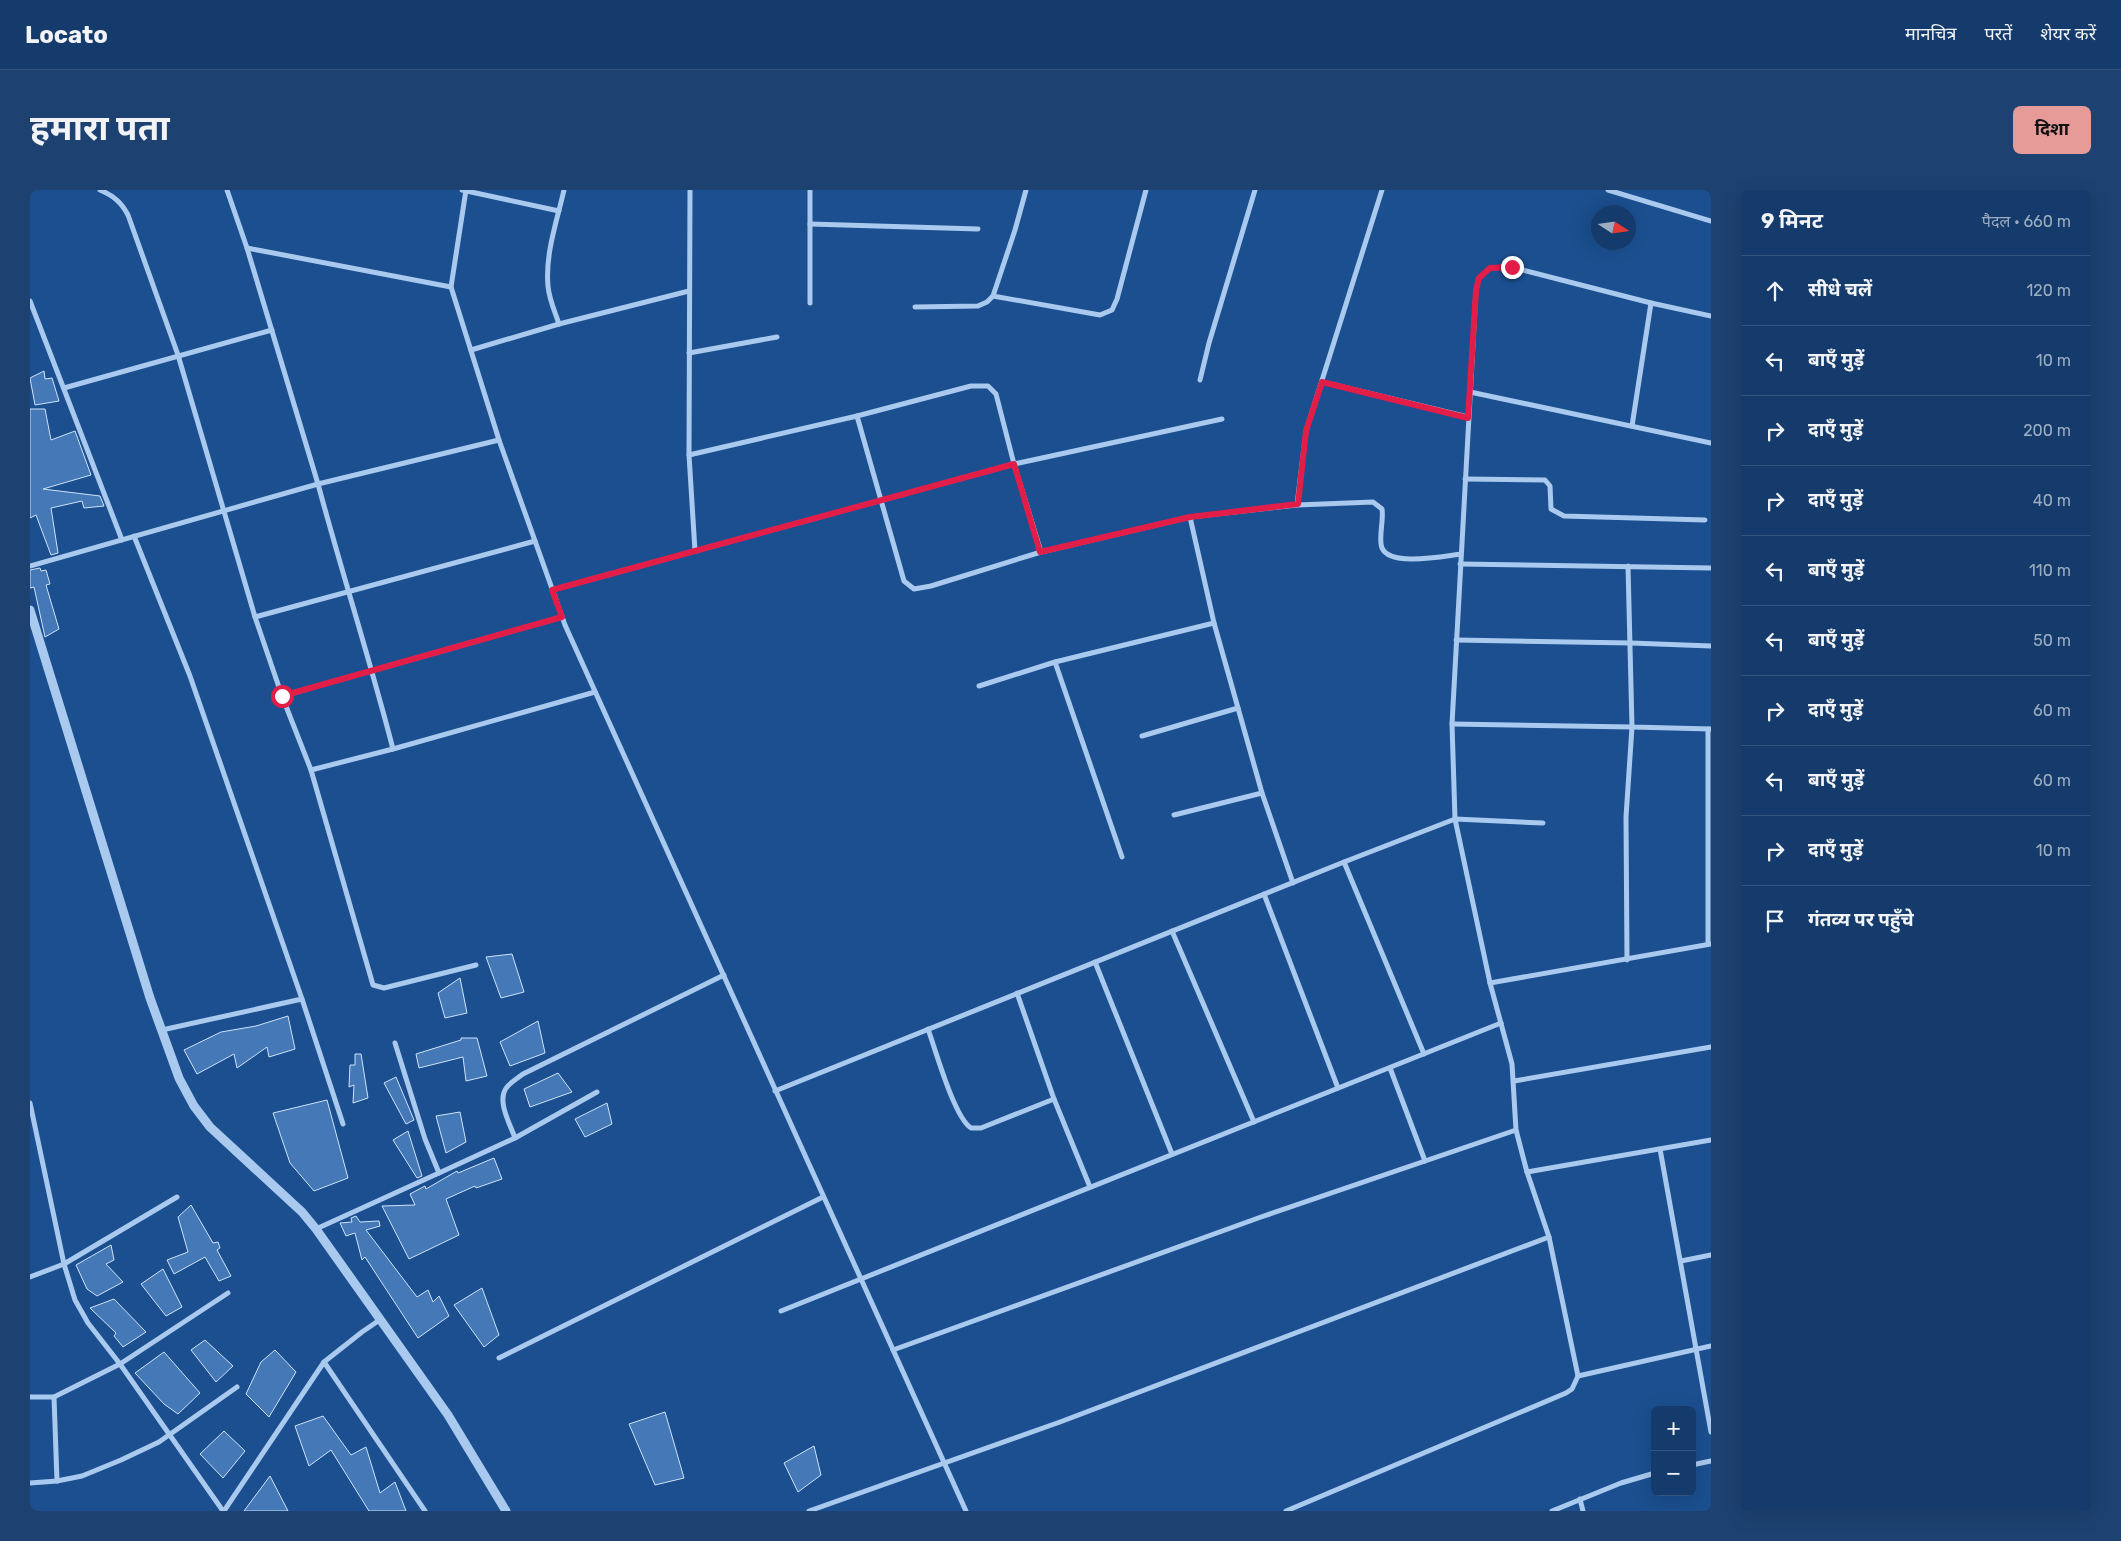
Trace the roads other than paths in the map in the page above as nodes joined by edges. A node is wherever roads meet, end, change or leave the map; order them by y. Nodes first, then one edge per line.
1 (100, 190) edge
2 (227, 190) edge
3 (465, 190) edge
4 (564, 190) edge
5 (690, 190) edge
6 (810, 190) edge
7 (1026, 190) edge
8 (1146, 190) edge
9 (1255, 190) edge
10 (1382, 190) edge
11 (1608, 190) edge
12 (559, 211) junction
13 (1711, 221) edge
14 (810, 224) junction
15 (978, 230) dead end
16 (247, 248) junction
17 (451, 287) junction
18 (689, 291) junction
19 (993, 296) junction
20 (30, 301) edge
21 (810, 303) dead end
22 (1651, 303) junction
23 (915, 307) dead end
24 (1711, 316) edge
25 (558, 324) junction
26 (272, 330) junction
27 (777, 337) dead end
28 (471, 350) junction
29 (689, 353) junction
30 (178, 355) junction
31 (1200, 380) dead end
32 (1322, 382) junction
33 (64, 388) junction
34 (1470, 392) junction
35 (857, 416) junction
36 (1468, 418) junction
37 (1222, 419) dead end
38 (1632, 426) junction
39 (499, 440) junction
40 (1711, 443) edge
41 (689, 455) junction
42 (1014, 464) junction
43 (1465, 479) junction
44 (318, 484) junction
45 (882, 499) junction
46 (1298, 504) junction
47 (223, 513) junction
48 (1190, 517) junction
49 (1705, 520) dead end
50 (134, 536) junction
51 (122, 540) junction
52 (535, 541) junction
53 (695, 551) junction
54 (1040, 552) junction
55 (1461, 554) junction
56 (1460, 564) junction
57 (30, 566) edge
58 (1628, 566) junction
59 (1711, 568) edge
60 (552, 590) junction
61 (347, 592) junction
62 (30, 610) edge
63 (255, 617) junction
64 (562, 617) junction
65 (1214, 623) junction
66 (1456, 640) junction
67 (1631, 642) junction
68 (1711, 646) edge
69 (1055, 662) junction
70 (372, 670) junction
71 (979, 686) dead end
72 (595, 692) junction
73 (282, 696) junction
74 (1238, 708) junction
75 (1452, 724) junction
76 (1632, 728) junction
77 (1709, 729) edge
78 (1142, 736) dead end
79 (393, 750) junction
80 (311, 770) junction
81 (1262, 793) junction
82 (1174, 815) dead end
83 (1455, 820) junction
84 (1543, 823) dead end
85 (1122, 857) dead end
86 (1344, 862) junction
87 (1709, 864) edge
88 (1293, 883) junction
89 (1264, 894) junction
90 (1172, 931) junction
91 (1710, 944) edge
92 (1627, 960) junction
93 (1095, 962) junction
94 (476, 965) dead end
95 (724, 976) junction
96 (1490, 983) junction
97 (1017, 993) junction
98 (302, 999) junction
99 (1501, 1023) junction
100 (928, 1029) junction
101 (162, 1030) junction
102 (395, 1043) dead end
103 (1711, 1046) edge
104 (1424, 1054) junction
105 (1390, 1068) junction
106 (1514, 1081) junction
107 (1338, 1088) junction
108 (775, 1091) junction
109 (598, 1092) dead end
110 (1054, 1099) junction
111 (30, 1103) edge
112 (1254, 1122) junction
113 (343, 1124) dead end
114 (1516, 1130) junction
115 (514, 1138) junction
116 (1711, 1140) edge
117 (1660, 1149) junction
118 (1172, 1154) junction
119 (1425, 1161) junction
120 (1528, 1172) junction
121 (439, 1173) junction
122 (1090, 1187) junction
123 (823, 1196) junction
124 (177, 1197) dead end
125 (316, 1229) junction
126 (1549, 1237) junction
127 (1711, 1255) edge
128 (1681, 1261) junction
129 (64, 1264) junction
130 (30, 1277) edge
131 (861, 1279) junction
132 (228, 1293) dead end
133 (781, 1311) dead end
134 (381, 1319) junction
135 (1711, 1346) edge
136 (1697, 1349) junction
137 (894, 1350) junction
138 (499, 1358) dead end
139 (324, 1362) junction
140 (120, 1364) junction
141 (1578, 1376) junction
142 (237, 1387) dead end
143 (30, 1397) edge
144 (54, 1397) junction
145 (1711, 1432) edge
146 (169, 1434) junction
147 (1711, 1461) edge
148 (944, 1462) junction
149 (1696, 1464) edge
150 (1651, 1474) edge
151 (56, 1481) junction
152 (30, 1483) edge
153 (1580, 1499) junction
154 (224, 1511) edge
155 (425, 1511) edge
156 (506, 1511) edge
157 (809, 1511) edge
158 (966, 1511) edge
159 (1286, 1511) edge
160 (1552, 1511) edge
161 (1583, 1511) edge

1 - 30 street
2 - 16 street
3 - 12 street
3 - 17 street
4 - 12 street
5 - 18 street
6 - 14 street
7 - 19 street
8 - 19 street
9 - 31 street
10 - 32 street
11 - 13 street
12 - 25 street
14 - 15 street
14 - 21 street
16 - 17 street
16 - 26 street
17 - 28 street
18 - 25 street
18 - 29 street
19 - 23 street
20 - 33 street
22 - 24 street
22 - 34 street
22 - 38 street
25 - 28 street
26 - 30 street
26 - 44 street
27 - 29 street
28 - 39 street
29 - 41 street
30 - 33 street
30 - 47 street
32 - 36 street
32 - 46 street
33 - 51 street
34 - 36 street
34 - 38 street
35 - 41 street
35 - 42 street
35 - 45 street
36 - 43 street
37 - 42 street
38 - 40 street
39 - 44 street
39 - 52 street
41 - 53 street
42 - 45 street
42 - 54 street
43 - 49 street
43 - 55 street
44 - 47 street
44 - 61 street
45 - 53 street
45 - 54 street
46 - 48 street
46 - 55 street
47 - 50 street
47 - 63 street
48 - 54 street
48 - 65 street
50 - 51 street
50 - 98 street
51 - 57 street
52 - 60 street
52 - 61 street
53 - 60 street
55 - 56 street
56 - 58 street
56 - 66 street
58 - 59 street
58 - 67 street
60 - 64 street
61 - 63 street
61 - 70 street
62 - 101 street
63 - 73 street
64 - 70 street
64 - 72 street
65 - 69 street
65 - 74 street
66 - 67 street
66 - 75 street
67 - 68 street
67 - 76 street
69 - 71 street
69 - 85 street
70 - 73 street
70 - 79 street
72 - 79 street
72 - 95 street
73 - 80 street
74 - 78 street
74 - 81 street
75 - 76 street
75 - 83 street
76 - 77 street
76 - 92 street
77 - 87 street
79 - 80 street
80 - 94 street
81 - 82 street
81 - 88 street
83 - 84 street
83 - 86 street
83 - 96 street
86 - 88 street
86 - 104 street
87 - 91 street
88 - 89 street
89 - 90 street
89 - 107 street
90 - 93 street
90 - 112 street
91 - 92 street
92 - 96 street
93 - 97 street
93 - 118 street
95 - 108 street
95 - 115 street
96 - 99 street
97 - 100 street
97 - 110 street
98 - 101 street
98 - 113 street
99 - 104 street
99 - 106 street
100 - 108 street
100 - 110 street
101 - 125 street
102 - 121 street
103 - 106 street
104 - 105 street
105 - 107 street
105 - 119 street
106 - 114 street
107 - 112 street
108 - 123 street
109 - 115 street
110 - 122 street
111 - 129 street
112 - 118 street
114 - 119 street
114 - 120 street
115 - 121 street
116 - 117 street
117 - 120 street
117 - 128 street
118 - 122 street
119 - 137 street
120 - 126 street
121 - 125 street
122 - 131 street
123 - 131 street
123 - 138 street
124 - 129 street
125 - 134 street
126 - 141 street
126 - 148 street
127 - 128 street
128 - 136 street
129 - 130 street
129 - 140 street
131 - 133 street
131 - 137 street
132 - 140 street
134 - 139 street
134 - 156 street
135 - 136 street
136 - 141 street
136 - 145 street
137 - 148 street
139 - 154 street
139 - 155 street
140 - 144 street
140 - 146 street
141 - 159 street
142 - 146 street
143 - 144 street
144 - 151 street
146 - 151 street
146 - 154 street
147 - 149 street
148 - 157 street
148 - 158 street
150 - 153 street
151 - 152 street
153 - 160 street
153 - 161 street

